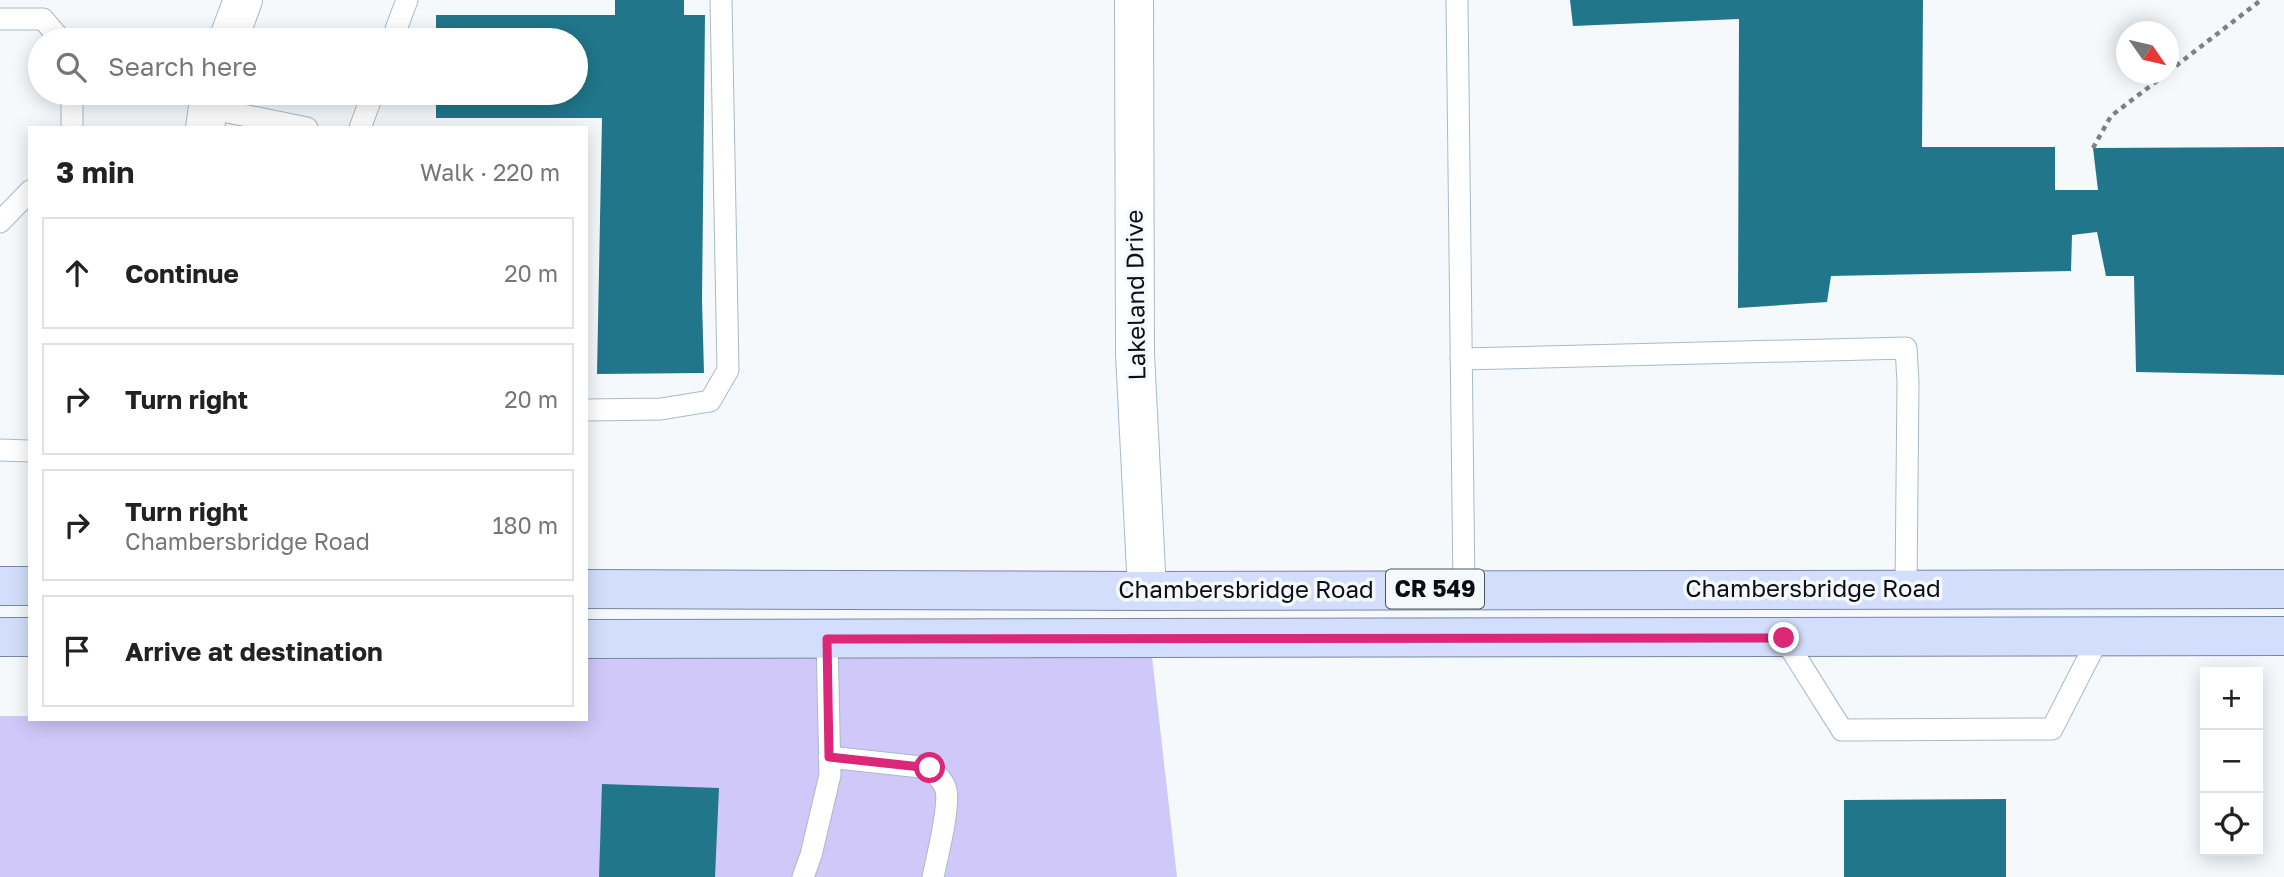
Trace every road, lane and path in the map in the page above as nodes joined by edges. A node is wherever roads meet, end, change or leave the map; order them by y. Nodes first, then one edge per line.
1 (243, 0) edge
2 (407, 0) edge
3 (721, 0) edge
4 (1134, 0) edge
5 (1457, 0) edge
6 (2261, 0) edge
7 (0, 19) edge
8 (51, 28) edge
9 (232, 28) edge
10 (396, 28) edge
11 (2179, 64) edge
12 (2153, 84) edge
13 (74, 105) edge
14 (369, 105) edge
15 (208, 109) edge
16 (78, 126) edge
17 (297, 126) edge
18 (361, 126) edge
19 (2093, 148) dead end
20 (28, 193) edge
21 (0, 222) edge
22 (1461, 359) junction
23 (588, 410) edge
24 (0, 450) edge
25 (28, 451) edge
26 (0, 586) edge
27 (28, 586) edge
28 (588, 589) edge
29 (1464, 589) junction
30 (1906, 589) junction
31 (2284, 589) edge
32 (1147, 591) junction
33 (2284, 636) edge
34 (0, 637) edge
35 (28, 637) edge
36 (2099, 637) junction
37 (1784, 638) junction
38 (588, 639) edge
39 (827, 639) junction
40 (829, 757) junction
41 (803, 877) edge
42 (933, 877) edge

1 - 9 street
2 - 10 lane
3 - 23 lane
4 - 32 street, Lakeland Drive
5 - 22 lane
6 - 11 path
7 - 8 lane
12 - 19 path
13 - 16 lane
14 - 18 lane
15 - 17 lane
20 - 21 lane
22 - 29 lane
22 - 30 lane
24 - 25 lane
26 - 27 main road
28 - 32 main road, Chambersbridge Road / CR 549
29 - 30 main road, Chambersbridge Road / CR 549
29 - 32 main road, Chambersbridge Road / CR 549
30 - 31 main road, Chambersbridge Road / CR 549
33 - 36 main road, Chambersbridge Road / CR 549
34 - 35 main road
36 - 37 main road, Chambersbridge Road / CR 549
36 - 37 lane
37 - 39 main road, Chambersbridge Road / CR 549
38 - 39 main road, Chambersbridge Road / CR 549
39 - 40 lane
40 - 41 lane
40 - 42 lane

